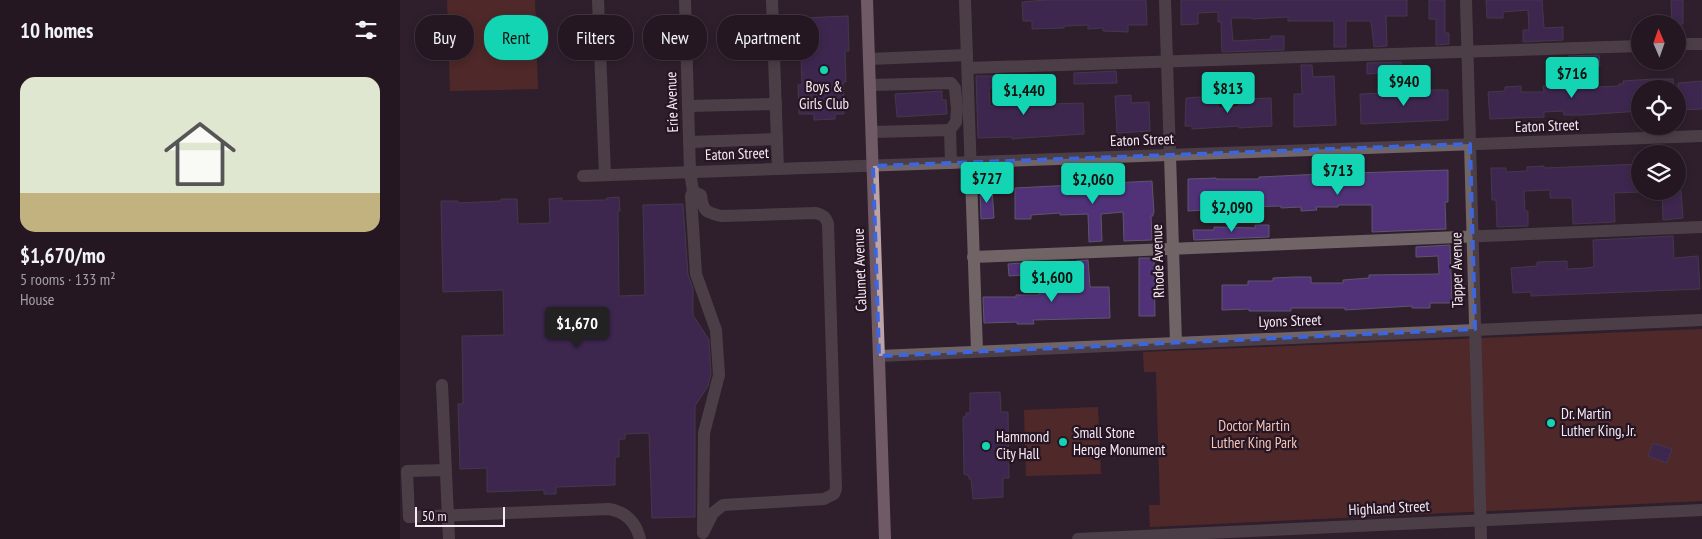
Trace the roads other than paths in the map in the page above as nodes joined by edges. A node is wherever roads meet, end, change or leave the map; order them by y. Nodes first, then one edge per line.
1 (598, 0) edge
2 (685, 0) edge
3 (772, 0) edge
4 (868, 0) edge
5 (966, 0) edge
6 (1165, 0) edge
7 (1466, 0) edge
8 (1686, 44) edge
9 (1702, 44) edge
10 (1631, 46) edge
11 (1467, 52) junction
12 (869, 59) junction
13 (967, 61) junction
14 (1167, 61) junction
15 (870, 85) junction
16 (776, 104) junction
17 (688, 106) junction
18 (950, 130) junction
19 (872, 132) junction
20 (1702, 136) edge
21 (777, 139) junction
22 (689, 142) junction
23 (1470, 144) junction
24 (1171, 155) junction
25 (970, 162) junction
26 (952, 163) junction
27 (873, 166) junction
28 (778, 169) junction
29 (690, 172) junction
30 (605, 175) junction
31 (583, 176) dead end
32 (693, 190) junction
33 (1702, 227) edge
34 (1473, 236) junction
35 (1174, 250) junction
36 (973, 257) junction
37 (1702, 320) edge
38 (1475, 329) junction
39 (1176, 342) junction
40 (977, 351) junction
41 (879, 356) junction
42 (442, 385) dead end
43 (446, 470) junction
44 (1702, 510) edge
45 (448, 515) junction
46 (1481, 520) junction
47 (703, 536) edge
48 (1183, 537) edge
49 (449, 539) edge
50 (640, 539) edge
51 (885, 539) edge
52 (1078, 539) edge
53 (1481, 539) edge

1 - 30 street
2 - 17 street, Erie Avenue
3 - 16 street
4 - 12 main road, Calumet Avenue
5 - 13 street
6 - 14 street, Rhode Avenue
7 - 11 street, Tapper Avenue
8 - 9 street
10 - 11 street
11 - 14 street
11 - 23 street, Tapper Avenue
12 - 13 street
12 - 15 main road, Calumet Avenue
13 - 14 street
13 - 25 street
14 - 24 street, Rhode Avenue
15 - 18 street
15 - 19 main road, Calumet Avenue
16 - 17 street
16 - 21 street
17 - 22 street, Erie Avenue
18 - 19 street
18 - 26 street
19 - 27 main road, Calumet Avenue
20 - 23 street, Eaton Street
21 - 22 street
21 - 28 street
22 - 29 street, Erie Avenue
23 - 24 street, Eaton Street
23 - 34 street, Tapper Avenue
24 - 25 street, Eaton Street
24 - 35 street, Rhode Avenue
25 - 26 street, Eaton Street
25 - 36 street
26 - 27 street, Eaton Street
27 - 28 street, Eaton Street
27 - 41 main road, Calumet Avenue
28 - 29 street, Eaton Street
29 - 30 street, Eaton Street
29 - 32 street, Erie Avenue
30 - 31 street, Eaton Street
32 - 47 street
32 - 47 street
33 - 34 street
34 - 35 street
34 - 38 street, Tapper Avenue
35 - 36 street
35 - 39 street, Rhode Avenue
36 - 40 street
37 - 38 street, Lyons Street
38 - 39 street, Lyons Street
38 - 46 street, Tapper Avenue
39 - 40 street, Lyons Street
40 - 41 street, Lyons Street
41 - 51 main road, Calumet Avenue
42 - 43 street
43 - 45 street
43 - 45 street
44 - 46 street, Highland Street
45 - 49 street
45 - 50 street
46 - 48 street, Highland Street
46 - 53 street, Tapper Avenue
48 - 52 street, Highland Street

